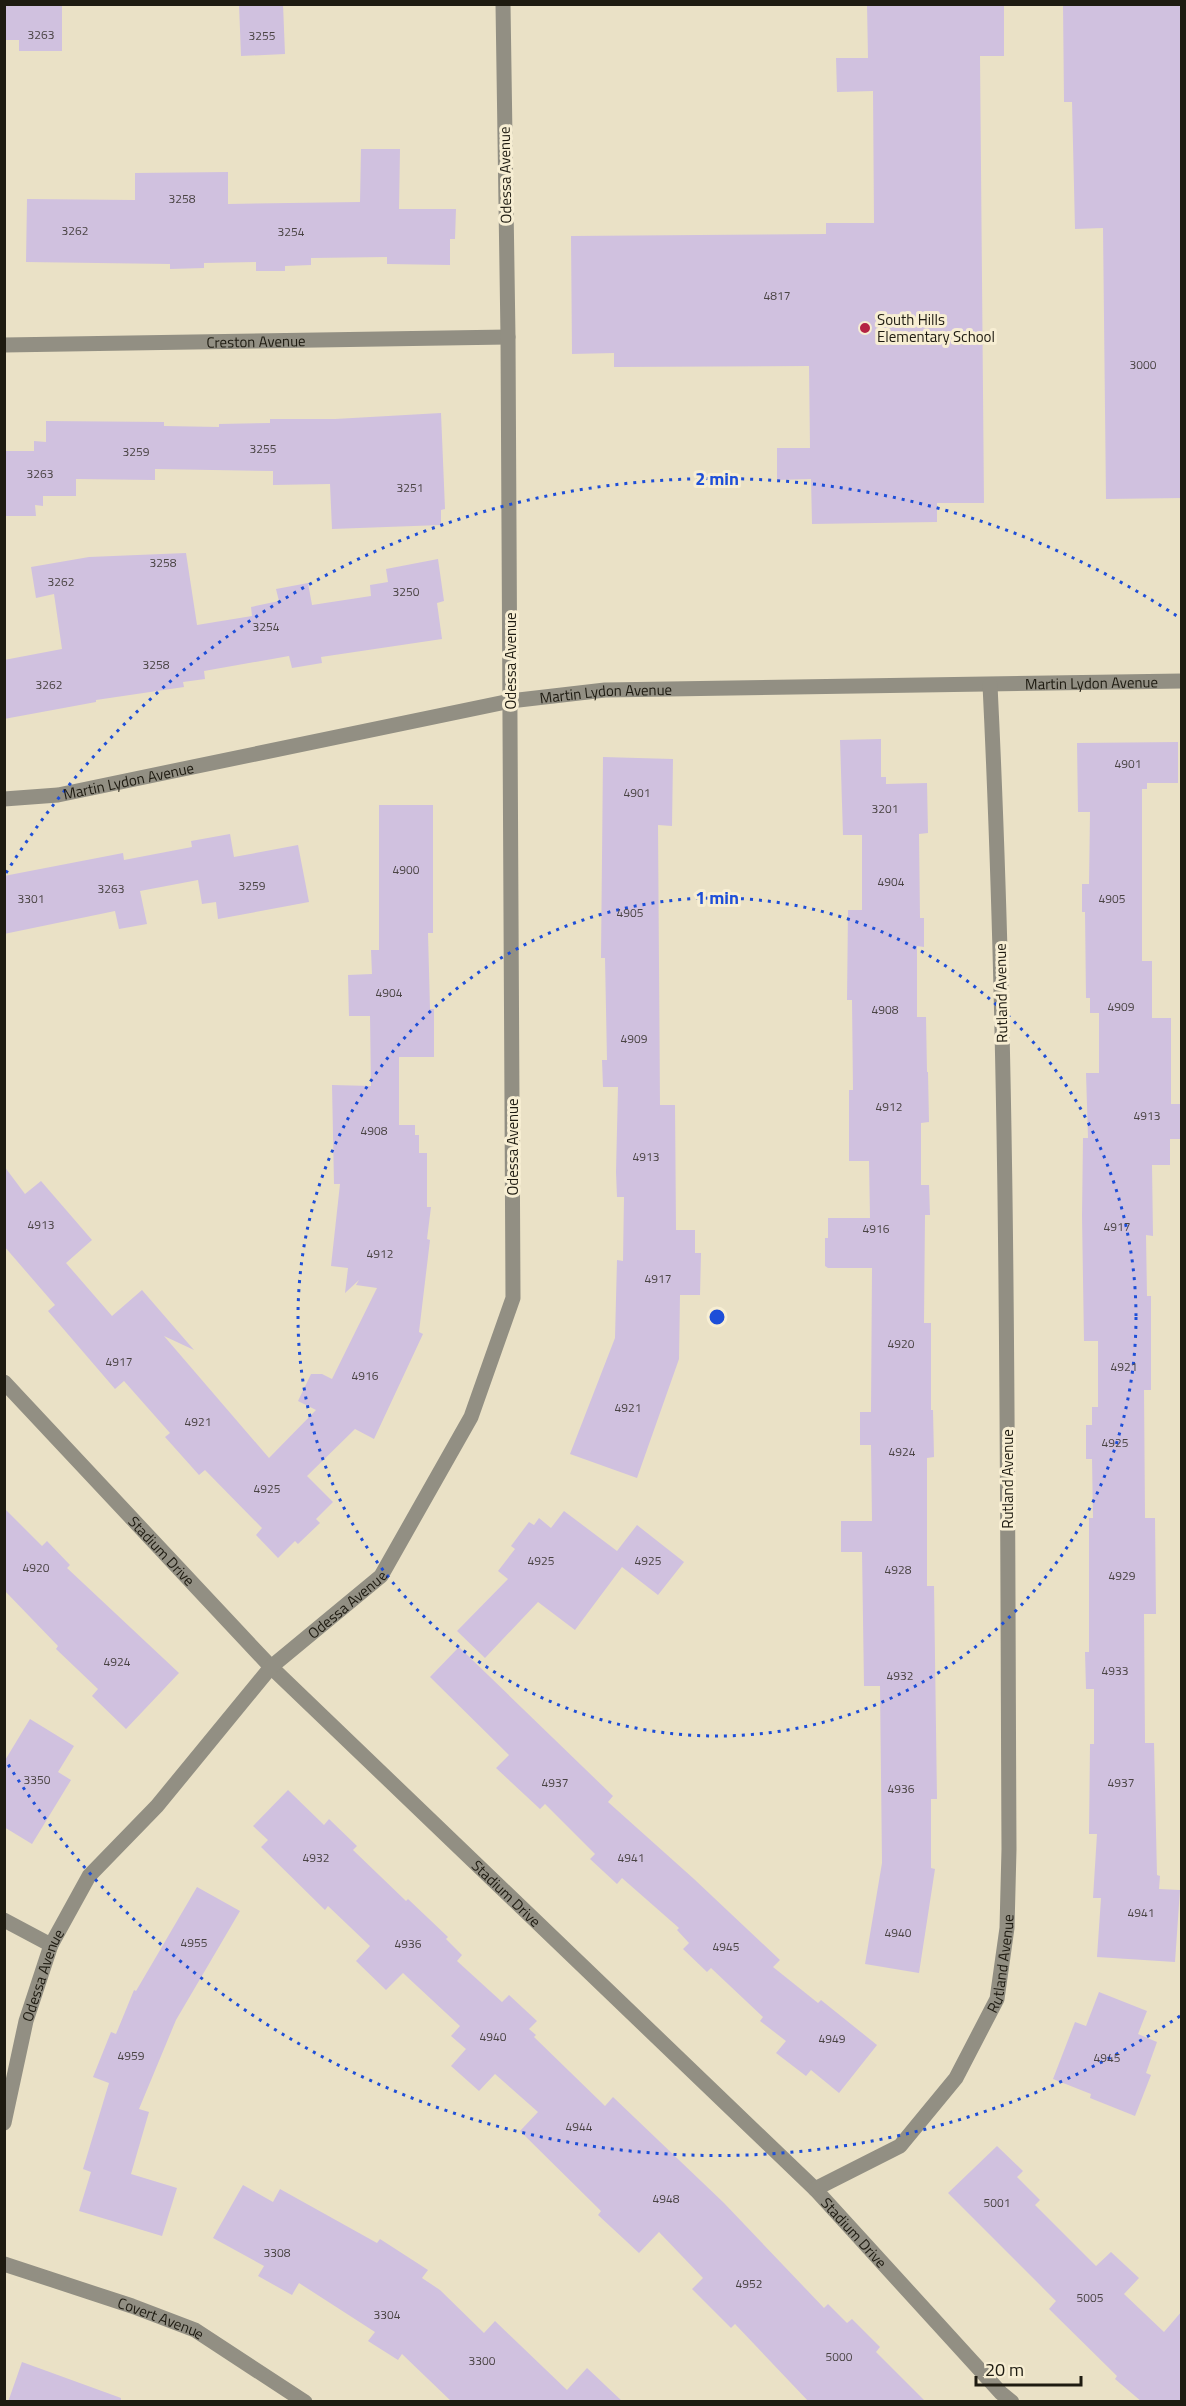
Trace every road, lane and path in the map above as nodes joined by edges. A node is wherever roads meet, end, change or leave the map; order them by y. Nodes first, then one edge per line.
1 (502, 4) edge
2 (508, 337) junction
3 (4, 345) edge
4 (1182, 681) edge
5 (990, 685) junction
6 (510, 701) junction
7 (4, 799) edge
8 (4, 1382) edge
9 (271, 1667) junction
10 (4, 1920) edge
11 (51, 1946) junction
12 (4, 2123) edge
13 (815, 2189) junction
14 (4, 2264) edge
15 (305, 2402) edge
16 (1012, 2402) edge

1 - 2 street, Odessa Avenue
2 - 3 street, Creston Avenue
2 - 6 street, Odessa Avenue
4 - 5 street, Martin Lydon Avenue
5 - 6 street, Martin Lydon Avenue
5 - 13 street, Rutland Avenue
6 - 7 street, Martin Lydon Avenue
6 - 9 street, Odessa Avenue
8 - 9 street, Stadium Drive
9 - 11 street, Odessa Avenue
9 - 13 street, Stadium Drive
10 - 11 street
11 - 12 street, Odessa Avenue
13 - 16 street, Stadium Drive
14 - 15 street, Covert Avenue

